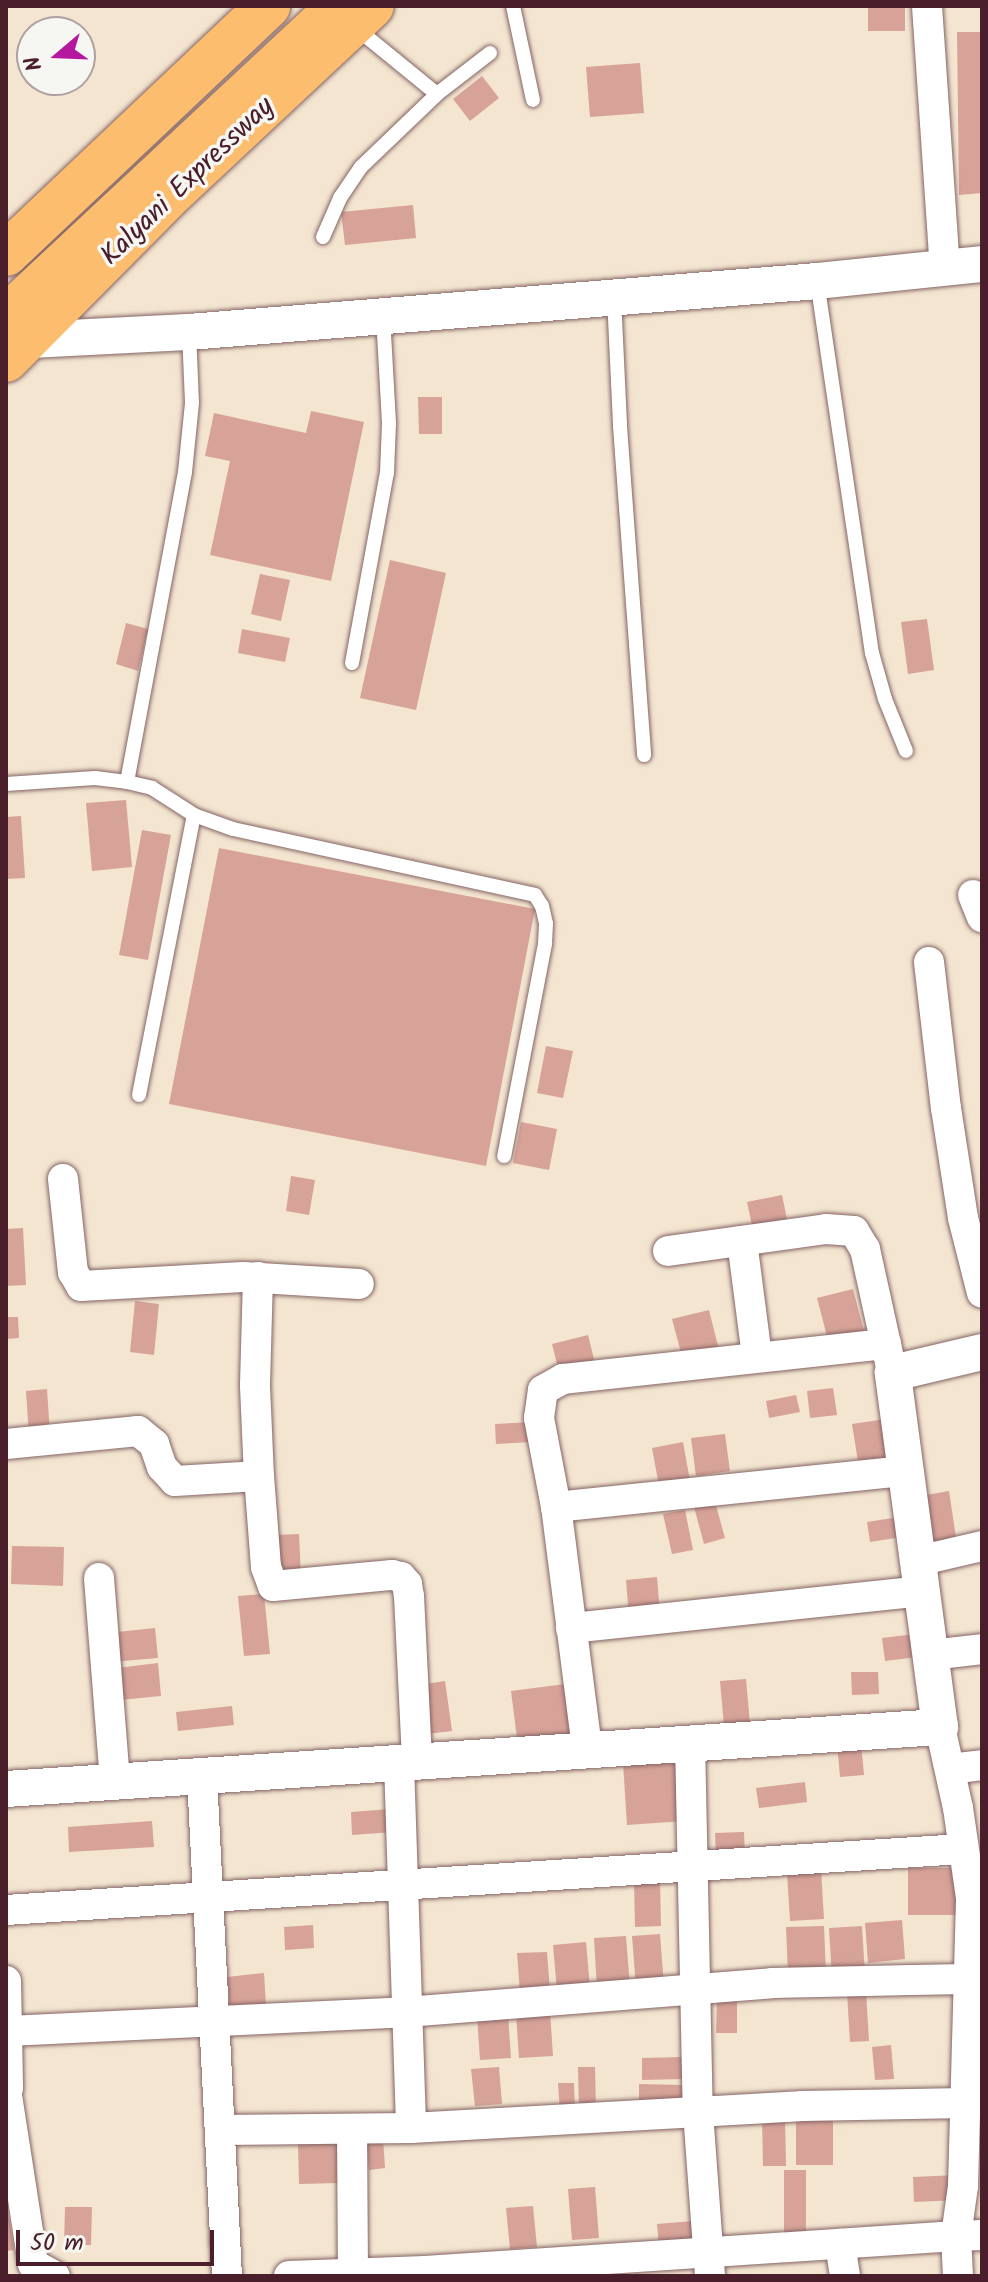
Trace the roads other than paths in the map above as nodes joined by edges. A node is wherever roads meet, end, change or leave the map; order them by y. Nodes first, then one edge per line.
1 (268, 6) edge
2 (296, 6) edge
3 (513, 6) edge
4 (927, 6) edge
5 (355, 12) edge
6 (490, 53) dead end
7 (437, 94) junction
8 (533, 100) dead end
9 (323, 237) dead end
10 (6, 254) edge
11 (982, 264) edge
12 (945, 268) junction
13 (817, 281) junction
14 (6, 282) edge
15 (614, 296) junction
16 (383, 315) junction
17 (189, 332) junction
18 (14, 339) edge
19 (352, 663) dead end
20 (906, 751) dead end
21 (644, 755) dead end
22 (127, 782) junction
23 (6, 784) edge
24 (194, 815) junction
25 (929, 962) dead end
26 (139, 1095) dead end
27 (504, 1156) dead end
28 (63, 1179) dead end
29 (742, 1241) junction
30 (668, 1251) dead end
31 (258, 1277) junction
32 (359, 1284) dead end
33 (982, 1293) edge
34 (982, 1352) edge
35 (757, 1357) junction
36 (889, 1358) junction
37 (6, 1444) edge
38 (907, 1471) junction
39 (259, 1476) junction
40 (556, 1507) junction
41 (982, 1546) edge
42 (920, 1576) junction
43 (99, 1578) dead end
44 (571, 1628) junction
45 (982, 1649) edge
46 (931, 1655) junction
47 (940, 1727) junction
48 (690, 1741) junction
49 (587, 1748) junction
50 (408, 1762) junction
51 (982, 1765) edge
52 (950, 1769) junction
53 (202, 1776) junction
54 (115, 1780) junction
55 (6, 1789) edge
56 (968, 1835) edge
57 (691, 1865) junction
58 (406, 1885) junction
59 (210, 1898) junction
60 (6, 1910) edge
61 (967, 1979) junction
62 (6, 1981) edge
63 (695, 1990) junction
64 (406, 2012) junction
65 (216, 2022) junction
66 (7, 2031) edge
67 (7, 2088) edge
68 (965, 2103) junction
69 (698, 2112) junction
70 (411, 2128) junction
71 (221, 2130) junction
72 (352, 2130) junction
73 (969, 2235) edge
74 (840, 2244) junction
75 (708, 2264) edge
76 (585, 2269) edge
77 (32, 2271) edge
78 (468, 2272) edge
79 (353, 2275) edge
80 (227, 2276) edge
81 (289, 2276) edge
82 (845, 2276) edge
83 (958, 2276) edge

1 - 10 highway
2 - 14 highway
3 - 8 lane
4 - 12 street
5 - 7 lane
5 - 18 highway
6 - 7 lane
7 - 9 lane
11 - 12 street
12 - 13 street
13 - 15 street
13 - 20 lane
15 - 16 street
15 - 21 lane
16 - 17 street
16 - 19 lane
17 - 18 street
17 - 22 lane
22 - 23 lane
22 - 24 lane
24 - 26 lane
24 - 27 lane
25 - 33 street
28 - 31 street
29 - 30 street
29 - 35 street
29 - 36 street
31 - 32 street
31 - 39 street
34 - 36 street
35 - 36 street
35 - 40 street
36 - 38 street
37 - 39 street
38 - 40 street
38 - 42 street
39 - 50 street
40 - 44 street
41 - 42 street
42 - 44 street
42 - 46 street
43 - 54 street
44 - 49 street
45 - 46 street
46 - 47 street
47 - 48 street
47 - 52 street
48 - 49 street
48 - 57 street
49 - 50 street
50 - 53 street
50 - 58 street
51 - 52 street
52 - 56 street
53 - 54 street
53 - 59 street
54 - 55 street
56 - 57 street
56 - 61 street
57 - 58 street
57 - 63 street
58 - 59 street
58 - 64 street
59 - 60 street
59 - 65 street
61 - 63 street
61 - 68 street
62 - 66 street
63 - 64 street
63 - 69 street
64 - 65 street
64 - 70 street
65 - 66 street
65 - 71 street
66 - 67 street
67 - 77 street
68 - 69 street
68 - 73 street
69 - 70 street
69 - 75 street
70 - 72 street
71 - 72 street
71 - 80 street
72 - 79 street
73 - 74 street
73 - 83 street
74 - 75 street
74 - 82 street
75 - 76 street
76 - 78 street
78 - 79 street
79 - 81 street

